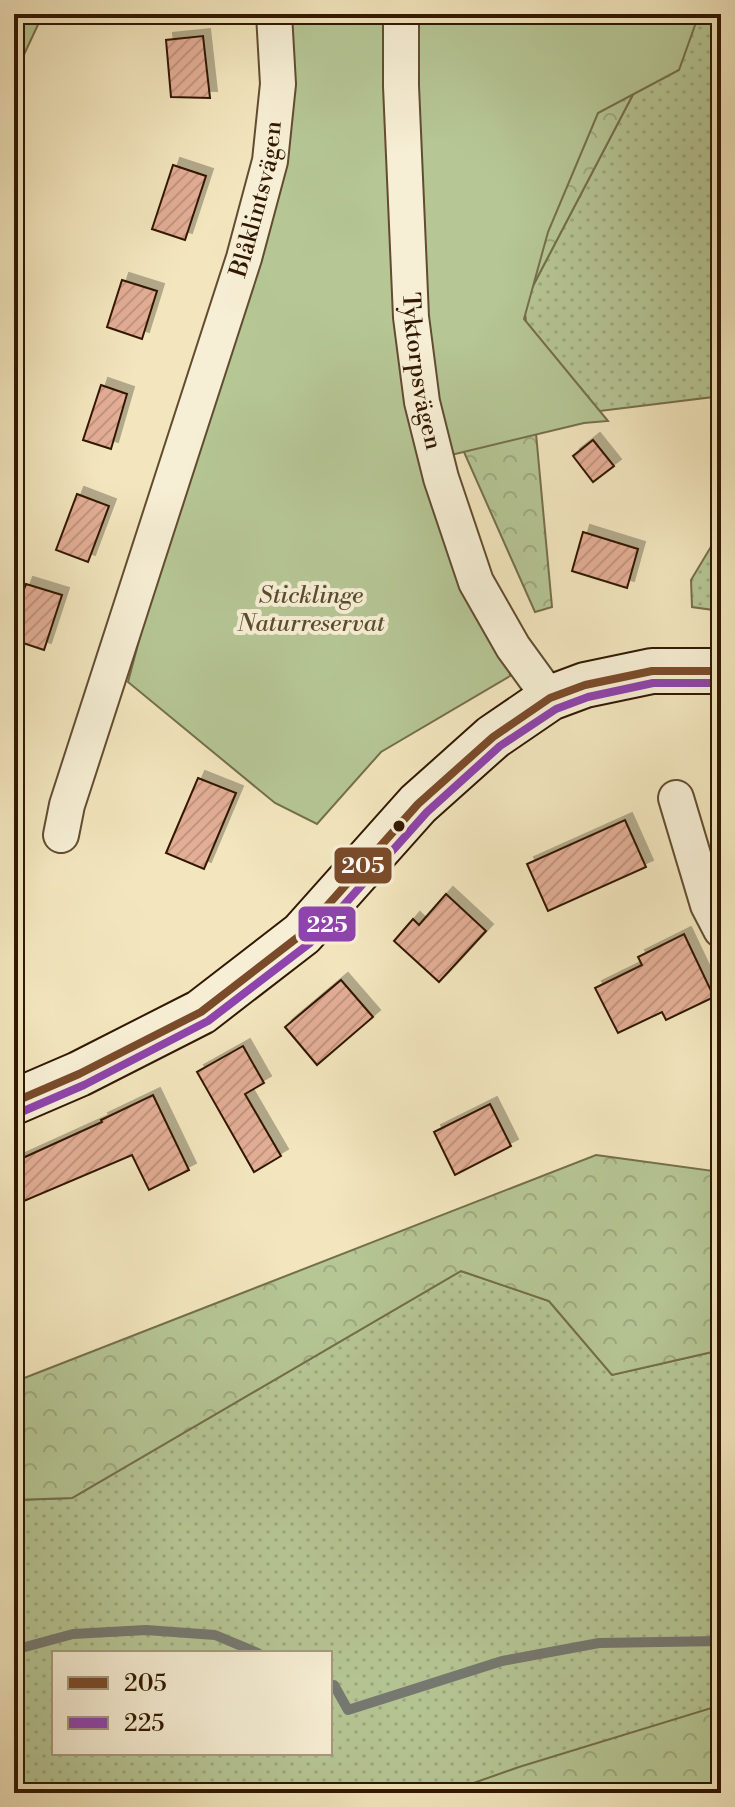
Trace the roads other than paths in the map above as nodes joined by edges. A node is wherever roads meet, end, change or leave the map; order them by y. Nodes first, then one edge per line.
1 (274, 14) edge
2 (401, 14) edge
3 (721, 671) edge
4 (550, 698) junction
5 (676, 798) dead end
6 (61, 835) dead end
7 (721, 930) edge
8 (14, 1102) edge

1 - 6 street, Blåklintsvägen
2 - 4 street, Tyktorpsvägen
3 - 4 street
4 - 8 street
5 - 7 street

